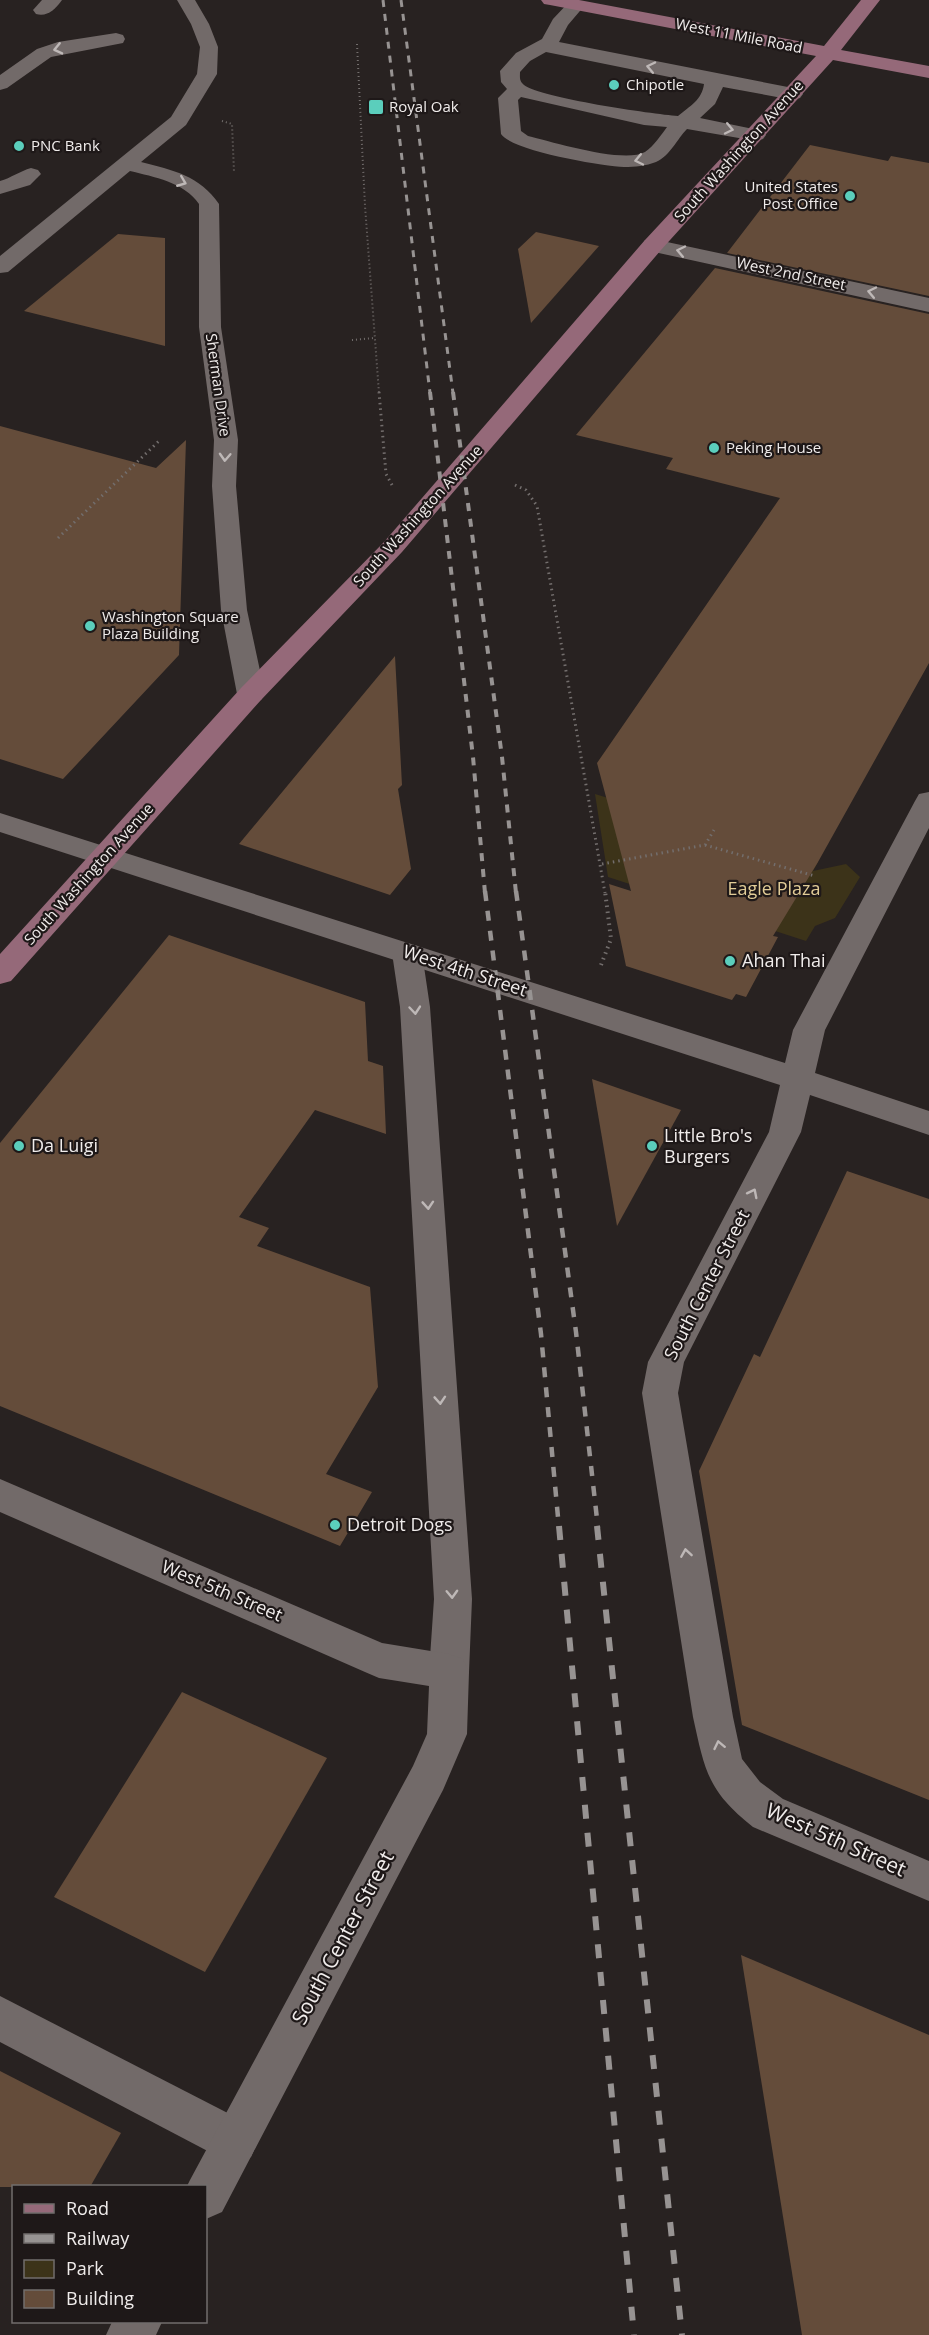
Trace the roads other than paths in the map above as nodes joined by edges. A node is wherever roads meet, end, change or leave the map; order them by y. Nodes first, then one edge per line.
1 (186, 0) edge
2 (550, 0) edge
3 (871, 0) edge
4 (576, 5) junction
5 (116, 39) dead end
6 (542, 46) junction
7 (581, 52) junction
8 (829, 53) junction
9 (929, 72) edge
10 (714, 80) junction
11 (0, 84) edge
12 (518, 90) junction
13 (793, 94) junction
14 (682, 123) junction
15 (756, 135) junction
16 (126, 164) junction
17 (654, 245) junction
18 (0, 267) edge
19 (929, 305) edge
20 (250, 694) junction
21 (929, 801) edge
22 (0, 822) edge
23 (105, 855) junction
24 (407, 952) junction
25 (0, 973) edge
26 (797, 1079) junction
27 (929, 1123) edge
28 (0, 1495) edge
29 (449, 1672) junction
30 (746, 1796) joint
31 (929, 1881) edge
32 (0, 2018) edge
33 (234, 2141) junction
34 (207, 2194) edge

1 - 16 street
2 - 4 main road, West 11 Mile Road
3 - 8 main road, South Washington Avenue
4 - 6 street
4 - 8 main road, West 11 Mile Road
5 -> 11 street
6 - 7 street
6 - 12 street
10 -> 7 street
7 - 14 street
8 - 9 main road, West 11 Mile Road
8 - 13 main road, South Washington Avenue
10 - 13 street
10 - 14 street
12 - 14 street
14 -> 12 street
13 - 15 main road, South Washington Avenue
14 -> 15 street
15 - 17 main road, South Washington Avenue
16 - 18 street
16 -> 20 street, Sherman Drive
19 -> 17 street, West 2nd Street
17 - 20 main road, South Washington Avenue
20 - 23 main road, South Washington Avenue
21 - 26 street, South Center Street
22 - 23 street, West 4th Street
23 - 24 street, West 4th Street
23 - 25 main road, South Washington Avenue
24 - 26 street, West 4th Street
24 -> 29 street, South Center Street
26 - 27 street, West 4th Street
30 -> 26 street, South Center Street
28 - 29 street, West 5th Street
29 - 33 street, South Center Street
30 - 31 street, West 5th Street
32 - 33 street
33 - 34 street, South Center Street

